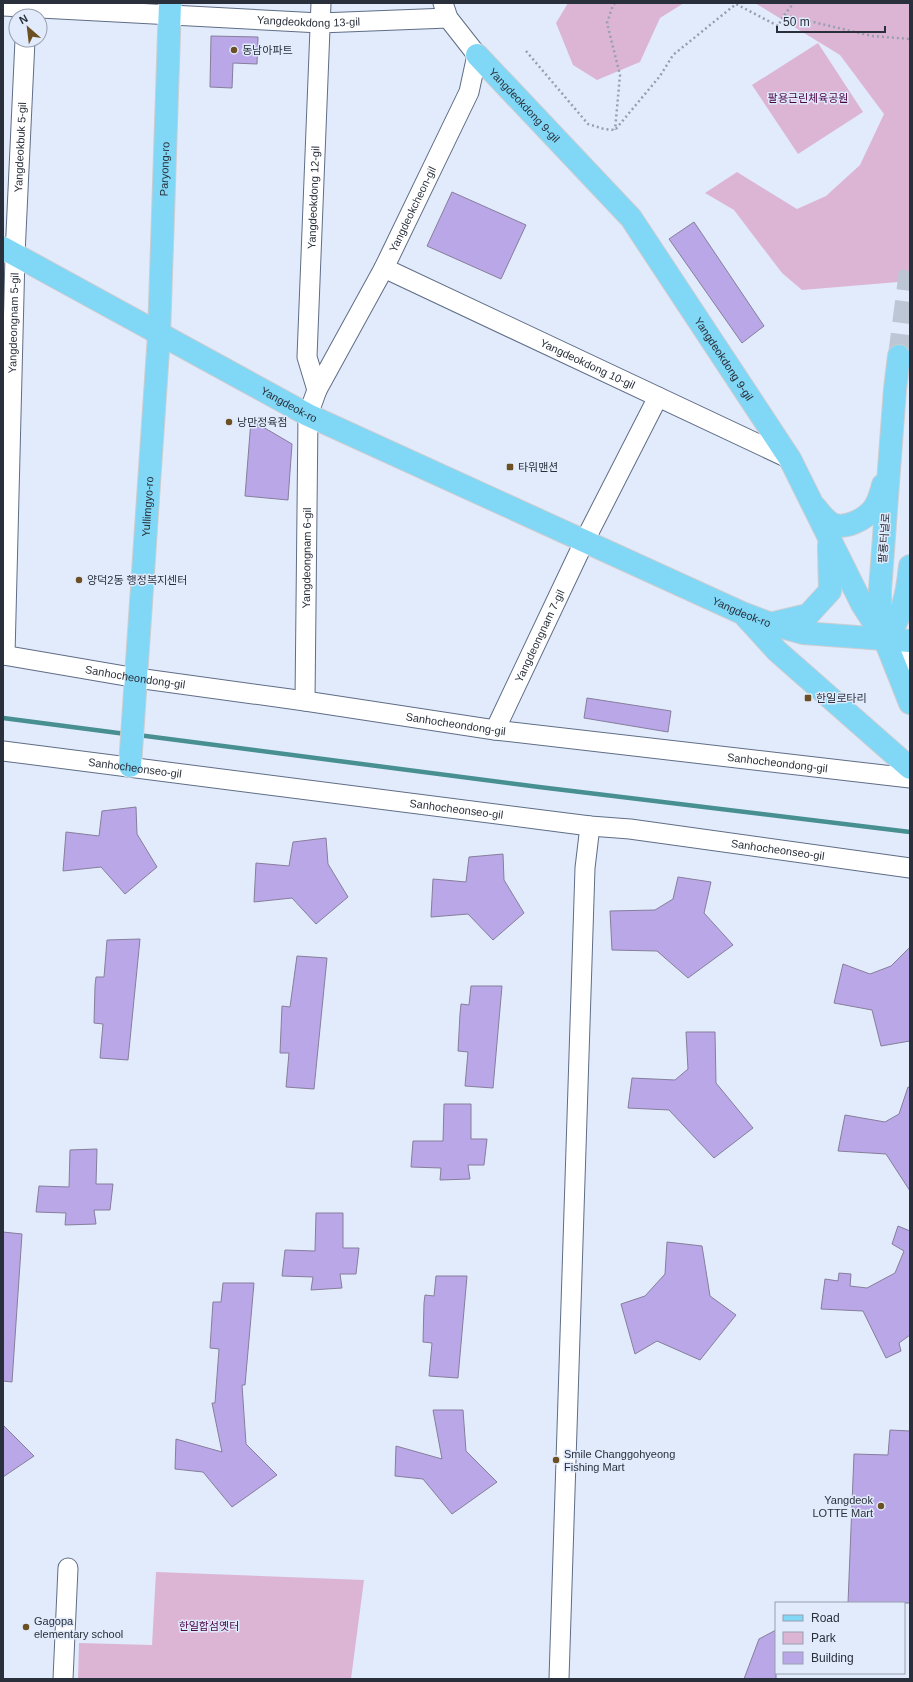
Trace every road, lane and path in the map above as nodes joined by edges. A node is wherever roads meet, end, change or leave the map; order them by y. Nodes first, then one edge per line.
1 (321, 3) edge
2 (615, 3) edge
3 (794, 3) edge
4 (735, 4) edge
5 (3, 6) edge
6 (18, 8) edge
7 (48, 9) edge
8 (170, 9) edge
9 (445, 10) edge
10 (784, 16) junction
11 (320, 23) junction
12 (910, 39) edge
13 (23, 48) edge
14 (526, 51) dead end
15 (477, 55) junction
16 (615, 130) junction
17 (9, 252) edge
18 (384, 268) junction
19 (159, 335) junction
20 (899, 356) tunnel mouth
21 (317, 390) junction
22 (658, 397) junction
23 (8, 412) edge
24 (308, 415) junction
25 (891, 450) junction
26 (790, 459) junction
27 (811, 502) junction
28 (829, 540) junction
29 (584, 542) junction
30 (910, 566) edge
31 (742, 613) junction
32 (771, 624) junction
33 (885, 640) junction
34 (910, 641) edge
35 (4, 655) edge
36 (910, 664) edge
37 (137, 678) junction
38 (305, 701) junction
39 (910, 703) edge
40 (495, 730) junction
41 (3, 751) edge
42 (130, 766) junction
43 (910, 768) edge
44 (910, 778) edge
45 (590, 826) junction
46 (910, 868) edge
47 (68, 1568) dead end
48 (63, 1679) edge
49 (559, 1679) edge

1 - 11 street, Yangdeokdong 12-gil
2 - 16 path
3 - 10 path
4 - 10 path
4 - 16 path
5 - 6 street, Yangdeokdong 13-gil
7 - 8 street, Yangdeokdong 13-gil
8 - 11 street, Yangdeokdong 13-gil
8 - 19 main road, Paryong-ro
9 - 11 street, Yangdeokdong 13-gil
9 - 15 street
10 - 12 path
11 - 21 street, Yangdeokdong 12-gil
13 - 17 street, Yangdeokbuk 5-gil
14 - 16 path
15 - 18 street, Yangdeokcheon-gil
15 - 26 main road, Yangdeokdong 9-gil
17 - 19 main road, Yangdeok-ro
17 - 23 street, Yangdeongnam 5-gil
18 - 21 street, Yangdeokcheon-gil
18 - 22 street, Yangdeokdong 10-gil
19 - 24 main road, Yangdeok-ro
19 - 37 main road, Yullimgyo-ro
20 - 25 main road, 팔룡터널로
21 - 24 street, Yangdeokcheon-gil
22 - 26 street, Yangdeokdong 10-gil
22 - 29 street
23 - 35 street, Yangdeongnam 5-gil
24 - 29 main road, Yangdeok-ro
24 - 38 street, Yangdeongnam 6-gil
25 - 27 main road
25 - 33 main road, 팔룡터널로
26 - 27 main road, Yangdeokdong 9-gil
27 - 28 main road, Yangdeokdong 9-gil
28 - 32 main road
28 - 33 main road, Yangdeokdong 9-gil
29 - 31 main road, Yangdeok-ro
29 - 40 street, Yangdeongnam 7-gil
30 - 33 main road
31 - 32 main road, Yangdeok-ro
31 - 43 main road
32 - 33 main road, Yangdeok-ro
33 - 34 main road, Yangdeok-ro
33 - 36 street
33 - 39 main road, Yangdeokdong 9-gil
35 - 37 street, Sanhocheondong-gil
37 - 38 street, Sanhocheondong-gil
37 - 42 main road, Yullimgyo-ro
38 - 40 street, Sanhocheondong-gil
40 - 44 street, Sanhocheondong-gil
41 - 42 street, Sanhocheonseo-gil
42 - 45 street, Sanhocheonseo-gil
45 - 46 street, Sanhocheonseo-gil
45 - 49 street
47 - 48 street

